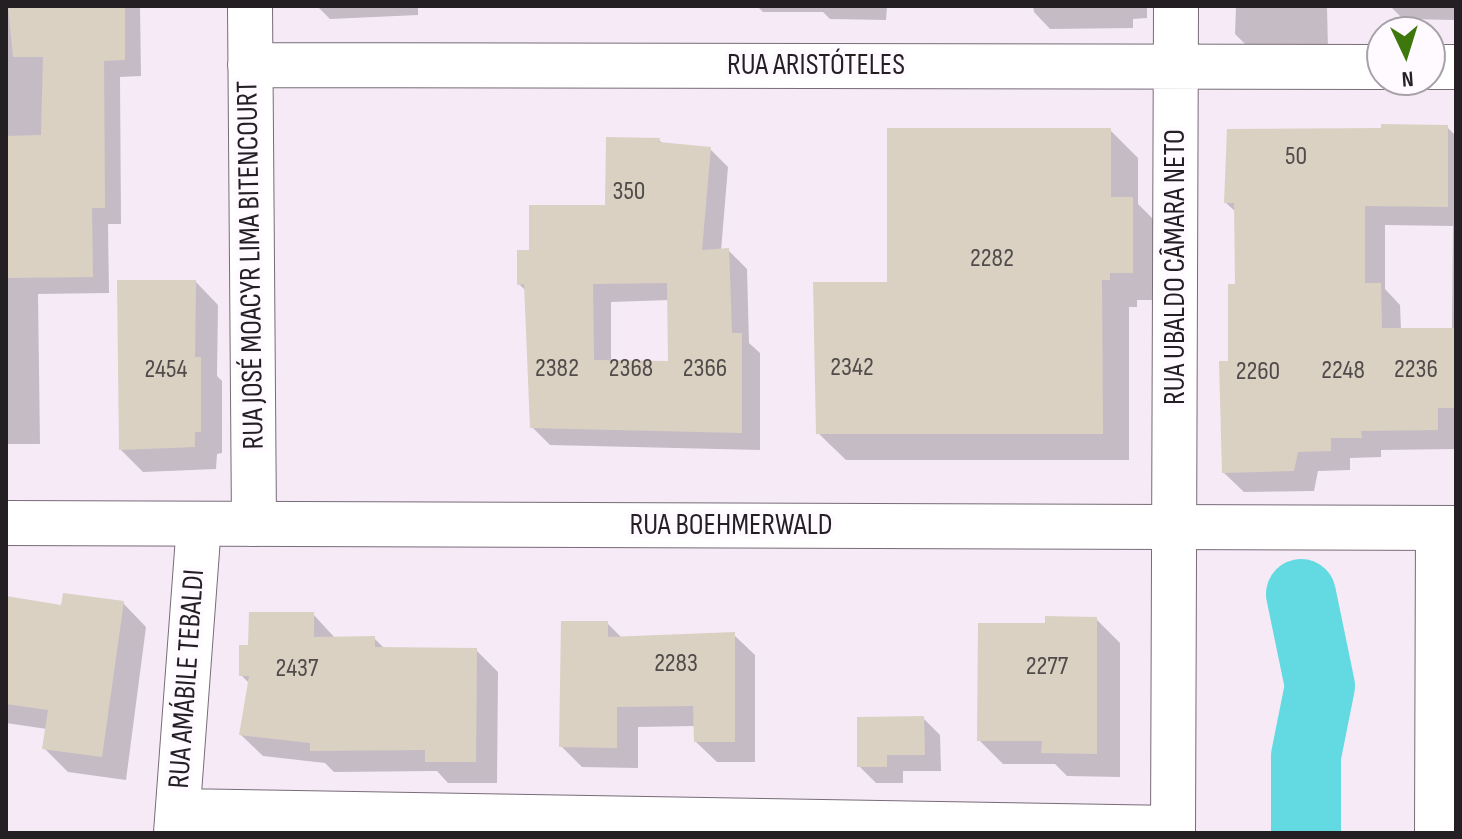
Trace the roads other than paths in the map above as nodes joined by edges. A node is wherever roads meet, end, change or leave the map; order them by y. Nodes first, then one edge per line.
1 (250, 6) edge
2 (1176, 6) edge
3 (250, 65) junction
4 (1176, 67) junction
5 (1366, 67) edge
6 (6, 523) edge
7 (199, 524) junction
8 (254, 524) junction
9 (1175, 527) junction
10 (1447, 528) edge
11 (177, 822) edge
12 (855, 828) edge
13 (1173, 830) edge
14 (1437, 833) edge

1 - 3 street, RUA JOSÉ MOACYR LIMA BITENCOURT
2 - 4 street, RUA UBALDO CÂMARA NETO
3 - 4 street, RUA ARISTÓTELES
3 - 8 street, RUA JOSÉ MOACYR LIMA BITENCOURT
4 - 5 street, RUA ARISTÓTELES
4 - 9 street, RUA UBALDO CÂMARA NETO
6 - 7 street, RUA BOEHMERWALD
7 - 8 street, RUA BOEHMERWALD
7 - 11 street, RUA AMÁBILE TEBALDI
8 - 9 street, RUA BOEHMERWALD
9 - 10 street, RUA BOEHMERWALD
9 - 13 street, RUA UBALDO CÂMARA NETO
10 - 14 street
11 - 12 street
12 - 13 street

